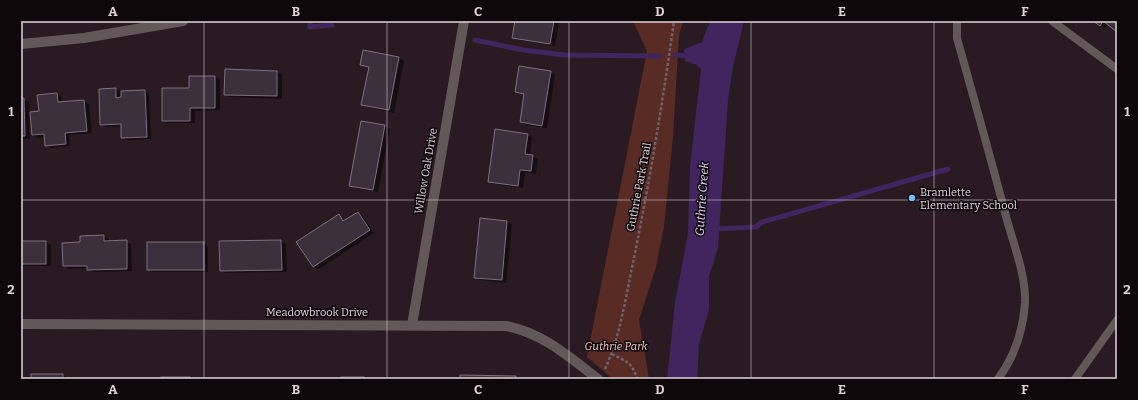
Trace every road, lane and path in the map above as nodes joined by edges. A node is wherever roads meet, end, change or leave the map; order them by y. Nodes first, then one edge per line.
1 (184, 21) edge
2 (464, 21) edge
3 (674, 21) edge
4 (956, 21) edge
5 (1052, 21) edge
6 (21, 44) edge
7 (1117, 69) edge
8 (1117, 320) edge
9 (21, 324) edge
10 (412, 325) junction
11 (612, 354) junction
12 (604, 370) dead end
13 (598, 379) edge
14 (637, 379) edge
15 (998, 379) edge
16 (1075, 379) edge

1 - 6 street
2 - 10 street, Willow Oak Drive
3 - 11 path, Guthrie Park Trail
4 - 15 lane
5 - 7 lane
8 - 16 lane
9 - 10 street, Meadowbrook Drive
10 - 13 street, Meadowbrook Drive
11 - 12 path, Guthrie Park Trail
11 - 14 path

